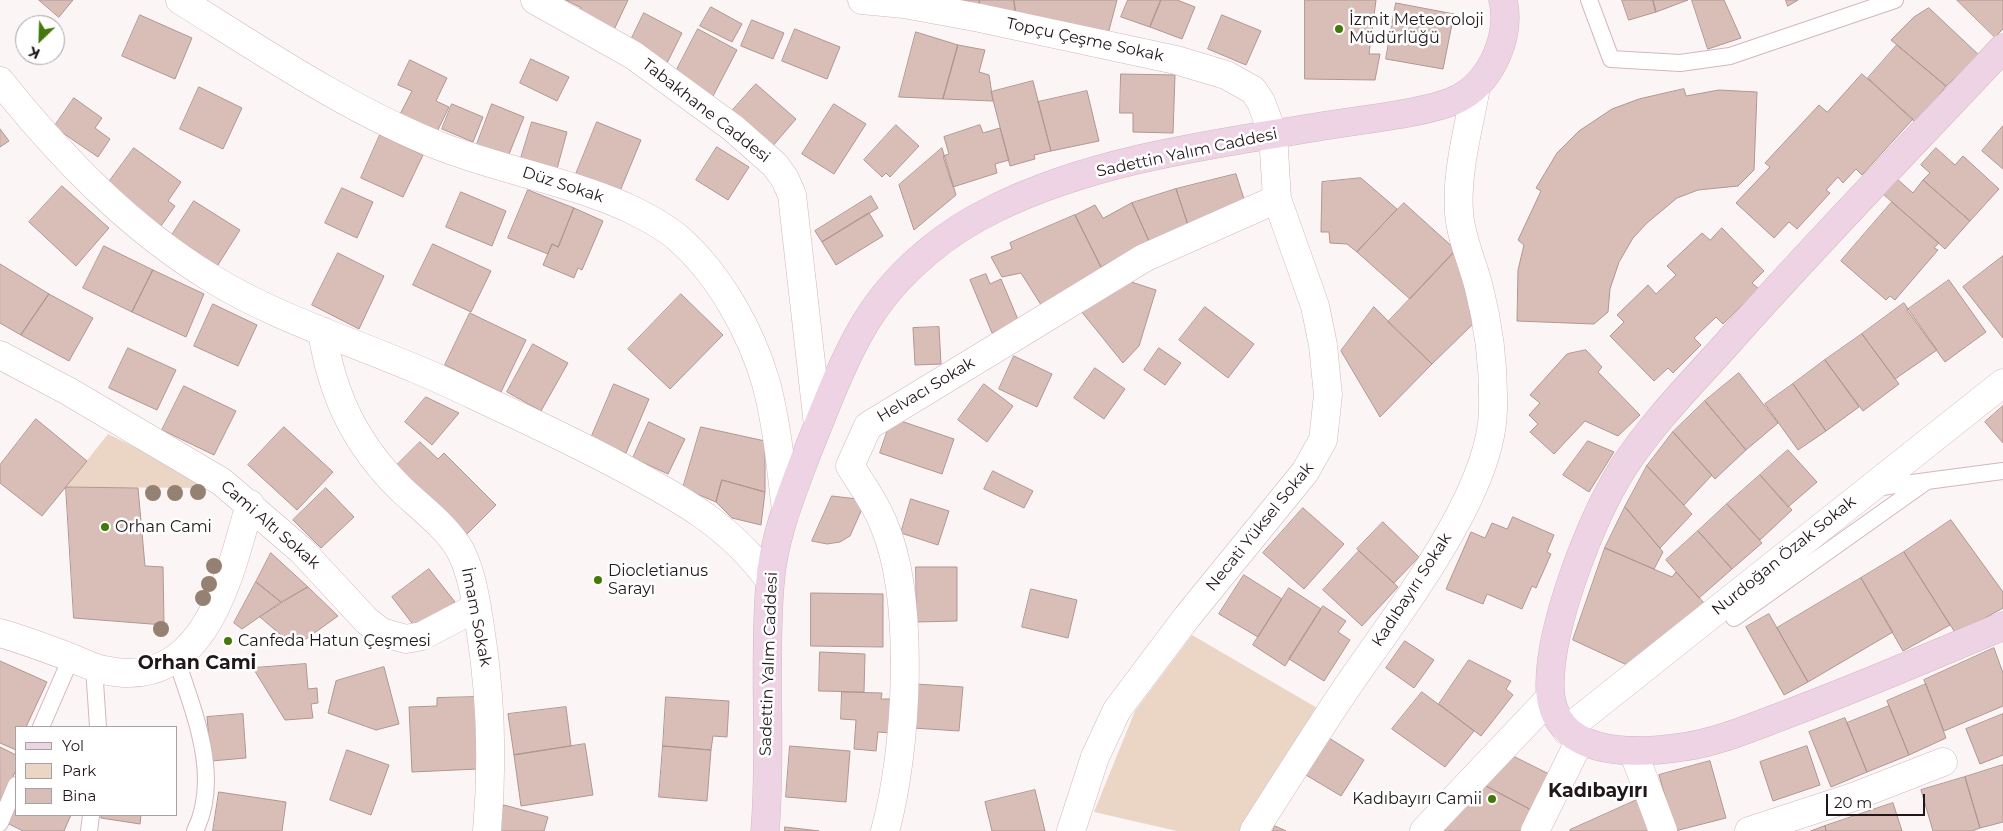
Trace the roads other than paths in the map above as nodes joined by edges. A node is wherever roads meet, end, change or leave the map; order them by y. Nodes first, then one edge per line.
1 (180, 0) edge
2 (535, 0) edge
3 (862, 0) edge
4 (1503, 0) edge
5 (1589, 0) edge
6 (1895, 0) edge
7 (2003, 48) edge
8 (0, 81) edge
9 (1476, 87) junction
10 (1273, 134) junction
11 (1277, 199) junction
12 (322, 331) junction
13 (0, 356) edge
14 (2003, 383) edge
15 (818, 425) junction
16 (2003, 472) edge
17 (1927, 481) junction
18 (1867, 489) junction
19 (250, 504) junction
20 (786, 510) junction
21 (770, 581) junction
22 (477, 607) junction
23 (1734, 618) dead end
24 (2003, 626) edge
25 (0, 633) edge
26 (176, 658) junction
27 (83, 662) junction
28 (1550, 698) junction
29 (42, 726) edge
30 (98, 726) edge
31 (1573, 735) junction
32 (1633, 751) junction
33 (1943, 762) dead end
34 (15, 787) edge
35 (91, 816) edge
36 (0, 823) edge
37 (89, 831) edge
38 (196, 831) edge
39 (487, 831) edge
40 (766, 831) edge
41 (885, 831) edge
42 (1071, 831) edge
43 (1254, 831) edge
44 (1424, 831) edge
45 (1535, 831) edge
46 (1663, 831) edge
47 (1749, 831) edge

1 - 20 street, Düz Sokak
2 - 15 street, Tabakhane Caddesi
3 - 10 street, Topçu Çeşme Sokak
4 - 9 main road, Sadettin Yalım Caddesi
5 - 6 lane
7 - 28 main road
8 - 12 street
9 - 10 main road, Sadettin Yalım Caddesi
9 - 43 street, Kadıbayırı Sokak
10 - 11 street, Necati Yüksel Sokak
10 - 15 main road, Sadettin Yalım Caddesi
11 - 41 street, Helvacı Sokak
11 - 42 street, Necati Yüksel Sokak
12 - 21 street
12 - 22 street, İmam Sokak
13 - 19 street, Cami Altı Sokak
14 - 18 street, Nurdoğan Özak Sokak
15 - 20 main road, Sadettin Yalım Caddesi
16 - 17 lane
17 - 18 lane
17 - 23 lane
18 - 31 street, Nurdoğan Özak Sokak
19 - 22 street, Cami Altı Sokak
19 - 26 street
20 - 21 main road, Sadettin Yalım Caddesi
21 - 40 main road, Sadettin Yalım Caddesi
22 - 39 street, İmam Sokak
24 - 32 main road
25 - 27 street
26 - 27 street
26 - 38 lane
27 - 29 lane
27 - 30 lane
28 - 31 main road
28 - 44 street
31 - 32 main road
31 - 45 street
32 - 46 street
33 - 47 street
34 - 36 lane
35 - 37 lane

